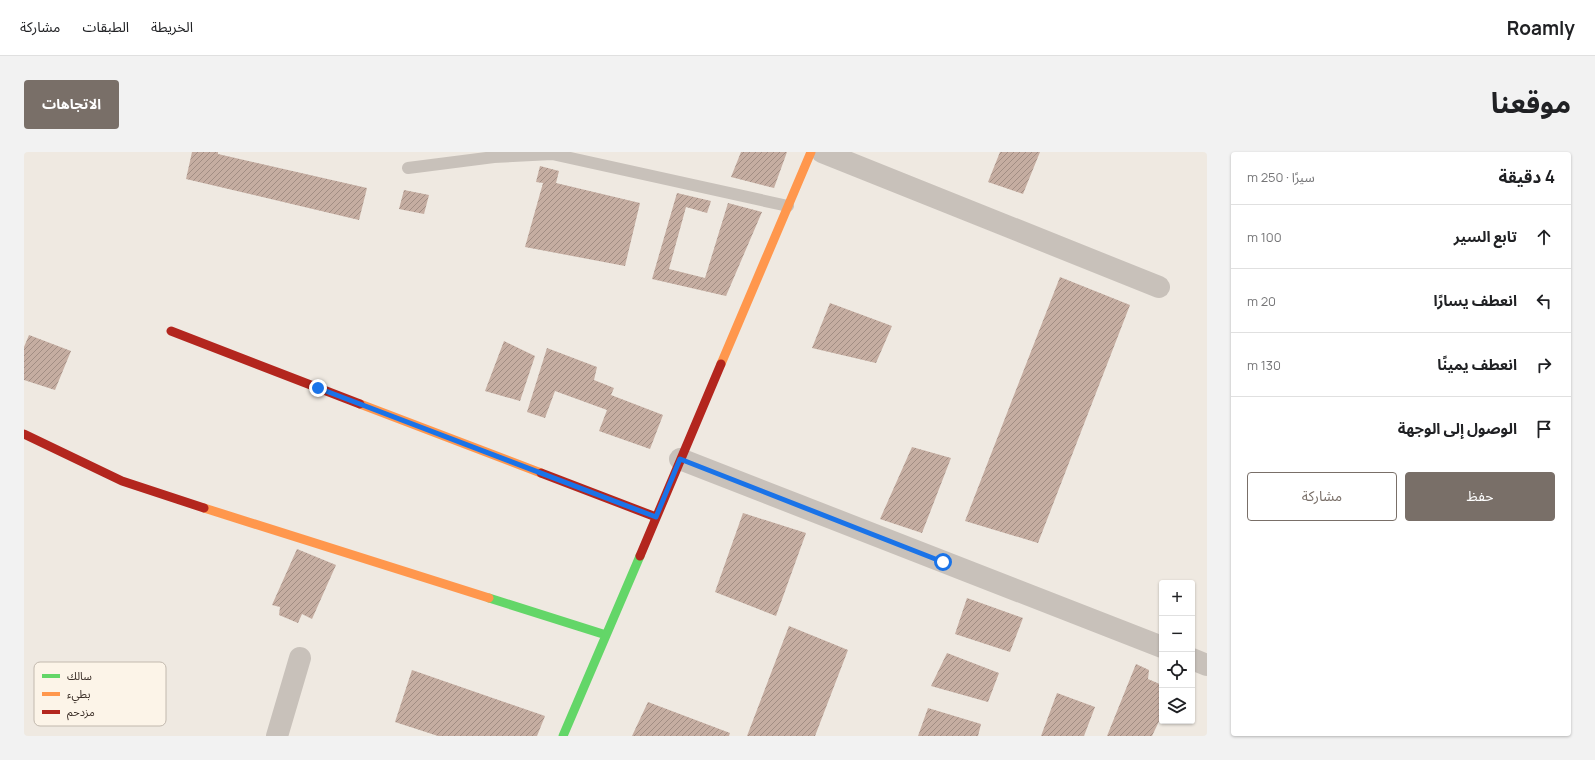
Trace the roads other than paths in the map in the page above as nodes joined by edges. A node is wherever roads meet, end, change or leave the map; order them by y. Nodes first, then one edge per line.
1 (810, 152) edge
2 (822, 152) edge
3 (408, 168) dead end
4 (788, 206) junction
5 (1159, 287) dead end
6 (171, 332) dead end
7 (24, 434) edge
8 (680, 459) junction
9 (656, 517) junction
10 (606, 635) junction
11 (1159, 646) edge
12 (300, 658) dead end
13 (1195, 660) edge
14 (1207, 665) edge
15 (277, 736) edge
16 (564, 736) edge

1 - 4 street
2 - 5 street
3 - 4 lane
4 - 8 street
6 - 9 street
7 - 10 street
8 - 9 street
8 - 11 street
9 - 10 street
10 - 16 street
12 - 15 street
13 - 14 street

